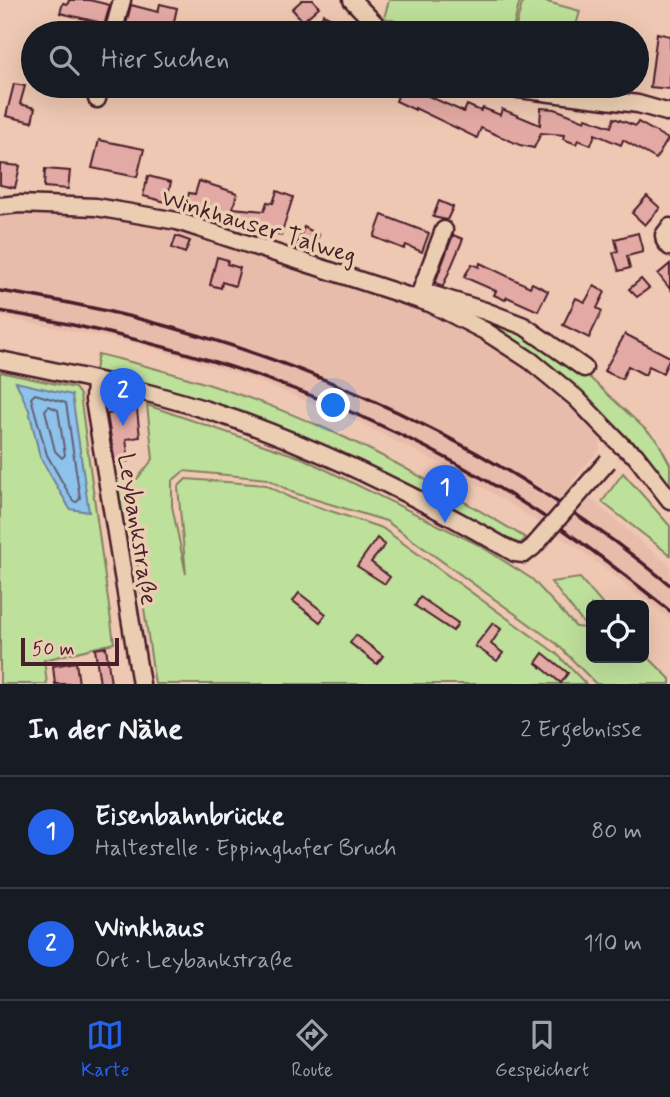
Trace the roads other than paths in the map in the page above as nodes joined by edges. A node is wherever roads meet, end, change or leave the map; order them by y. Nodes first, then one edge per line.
1 (122, 0) edge
2 (352, 0) edge
3 (116, 21) edge
4 (372, 21) edge
5 (590, 98) edge
6 (670, 113) edge
7 (0, 206) edge
8 (670, 227) edge
9 (444, 230) dead end
10 (670, 247) edge
11 (419, 295) junction
12 (0, 360) edge
13 (584, 368) dead end
14 (95, 381) junction
15 (622, 446) junction
16 (670, 500) edge
17 (141, 684) edge

1 - 3 street
2 - 4 street
5 - 6 street
7 - 11 street, Winkhauser Talweg
8 - 10 street
9 - 11 street
11 - 13 street, Winkhauser Talweg
11 - 15 street, Winkhauser Talweg
12 - 14 street
14 - 15 street, bridge
14 - 17 street, Leybankstraße
15 - 16 street, Winkhauser Talweg

